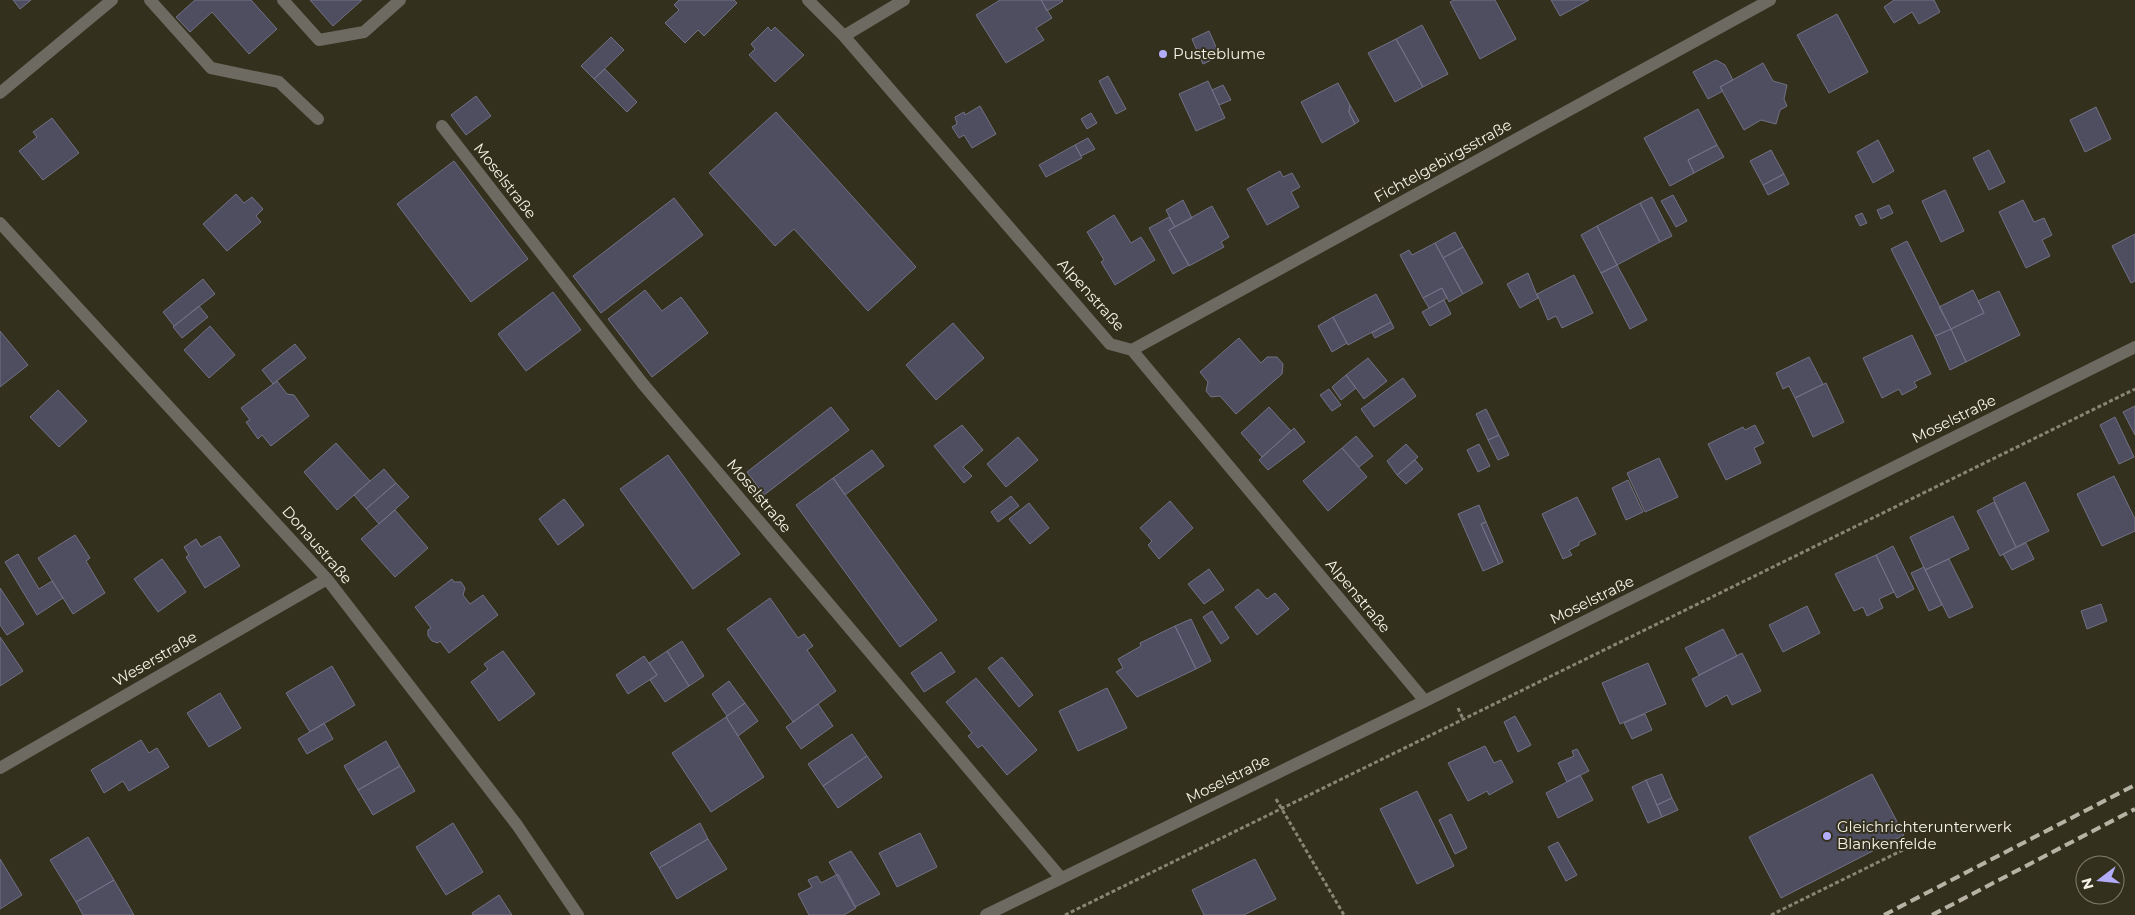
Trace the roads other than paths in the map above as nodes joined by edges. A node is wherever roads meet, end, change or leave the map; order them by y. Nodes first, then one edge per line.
1 (150, 0) edge
2 (283, 0) edge
3 (400, 0) edge
4 (808, 0) edge
5 (904, 0) edge
6 (1770, 0) edge
7 (110, 1) edge
8 (844, 36) junction
9 (0, 93) edge
10 (318, 119) dead end
11 (442, 126) dead end
12 (0, 223) edge
13 (2135, 347) edge
14 (1132, 350) junction
15 (326, 579) junction
16 (1425, 701) junction
17 (0, 768) edge
18 (1061, 878) junction
19 (578, 915) edge
20 (986, 915) edge

1 - 10 street
2 - 3 street
4 - 8 street, Alpenstraße
5 - 8 street
6 - 14 street, Fichtelgebirgsstraße
7 - 9 street
8 - 14 street, Alpenstraße
11 - 18 street, Moselstraße
12 - 15 street, Donaustraße
13 - 16 street, Moselstraße
14 - 16 street, Alpenstraße
15 - 17 street, Weserstraße
15 - 19 street, Donaustraße
16 - 18 street, Moselstraße
18 - 20 street, Moselstraße

